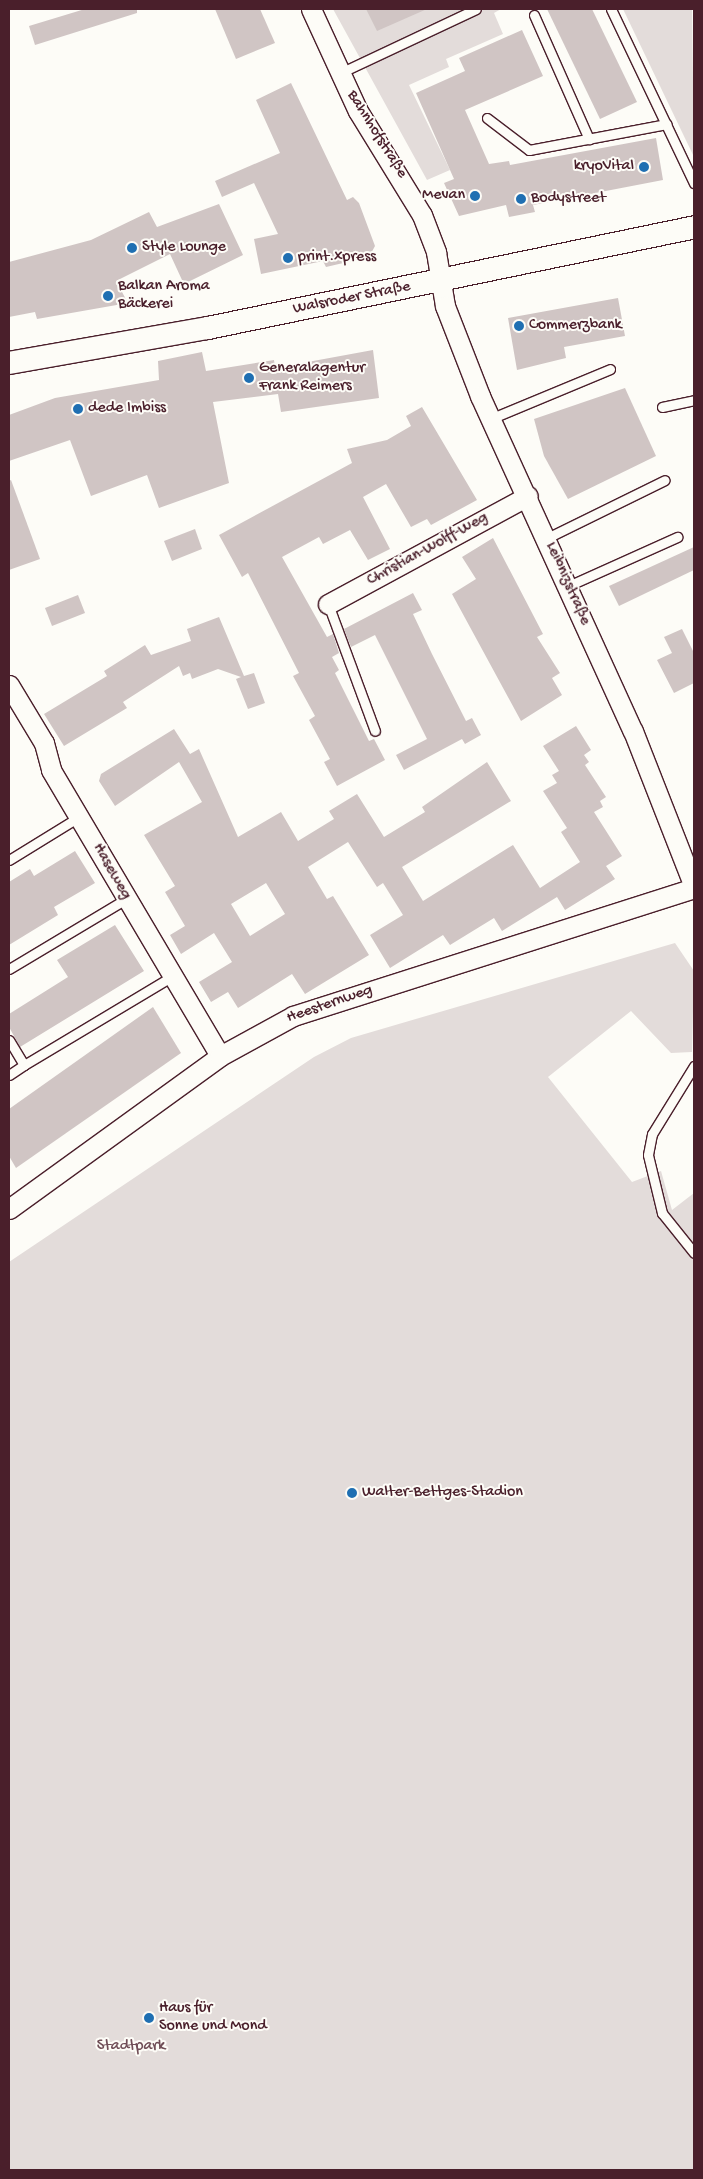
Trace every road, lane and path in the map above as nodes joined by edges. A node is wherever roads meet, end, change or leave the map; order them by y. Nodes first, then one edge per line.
1 (311, 9) edge
2 (476, 9) edge
3 (611, 9) edge
4 (534, 15) dead end
5 (339, 73) junction
6 (487, 118) dead end
7 (667, 124) junction
8 (589, 139) junction
9 (694, 183) edge
10 (694, 227) edge
11 (441, 281) junction
12 (9, 363) edge
13 (610, 369) dead end
14 (694, 400) edge
15 (662, 407) dead end
16 (490, 419) junction
17 (665, 480) dead end
18 (528, 496) junction
19 (677, 537) dead end
20 (547, 538) junction
21 (568, 586) junction
22 (328, 604) joint
23 (9, 685) edge
24 (375, 731) dead end
25 (80, 817) junction
26 (9, 860) edge
27 (694, 888) edge
28 (126, 899) junction
29 (9, 969) edge
30 (172, 976) junction
31 (9, 1040) edge
32 (220, 1056) junction
33 (24, 1066) junction
34 (694, 1066) edge
35 (9, 1075) edge
36 (9, 1209) edge
37 (694, 1253) edge

1 - 5 street, Bahnhofstraße
2 - 5 lane, Bahnhofstraße
3 - 7 lane
4 - 8 lane
5 - 11 street, Bahnhofstraße
6 - 8 lane
7 - 8 lane
7 - 9 lane
10 - 11 street, Walsroder Straße
11 - 12 street, Walsroder Straße
11 - 16 street, Leibnizstraße
13 - 16 lane
14 - 15 lane
16 - 18 street, Leibnizstraße
17 - 20 lane
18 - 20 street, Leibnizstraße
18 - 22 street, Christian-Wolff-Weg
19 - 21 lane
20 - 21 street, Leibnizstraße
21 - 27 street, Leibnizstraße
22 - 24 lane
23 - 25 street, Haseweg
25 - 26 lane
25 - 28 street, Haseweg
27 - 32 street, Heesternweg
28 - 29 lane
28 - 30 street, Haseweg
30 - 32 street, Haseweg
30 - 33 lane
31 - 33 lane
32 - 36 street, Heesternweg
33 - 35 lane
34 - 37 lane

